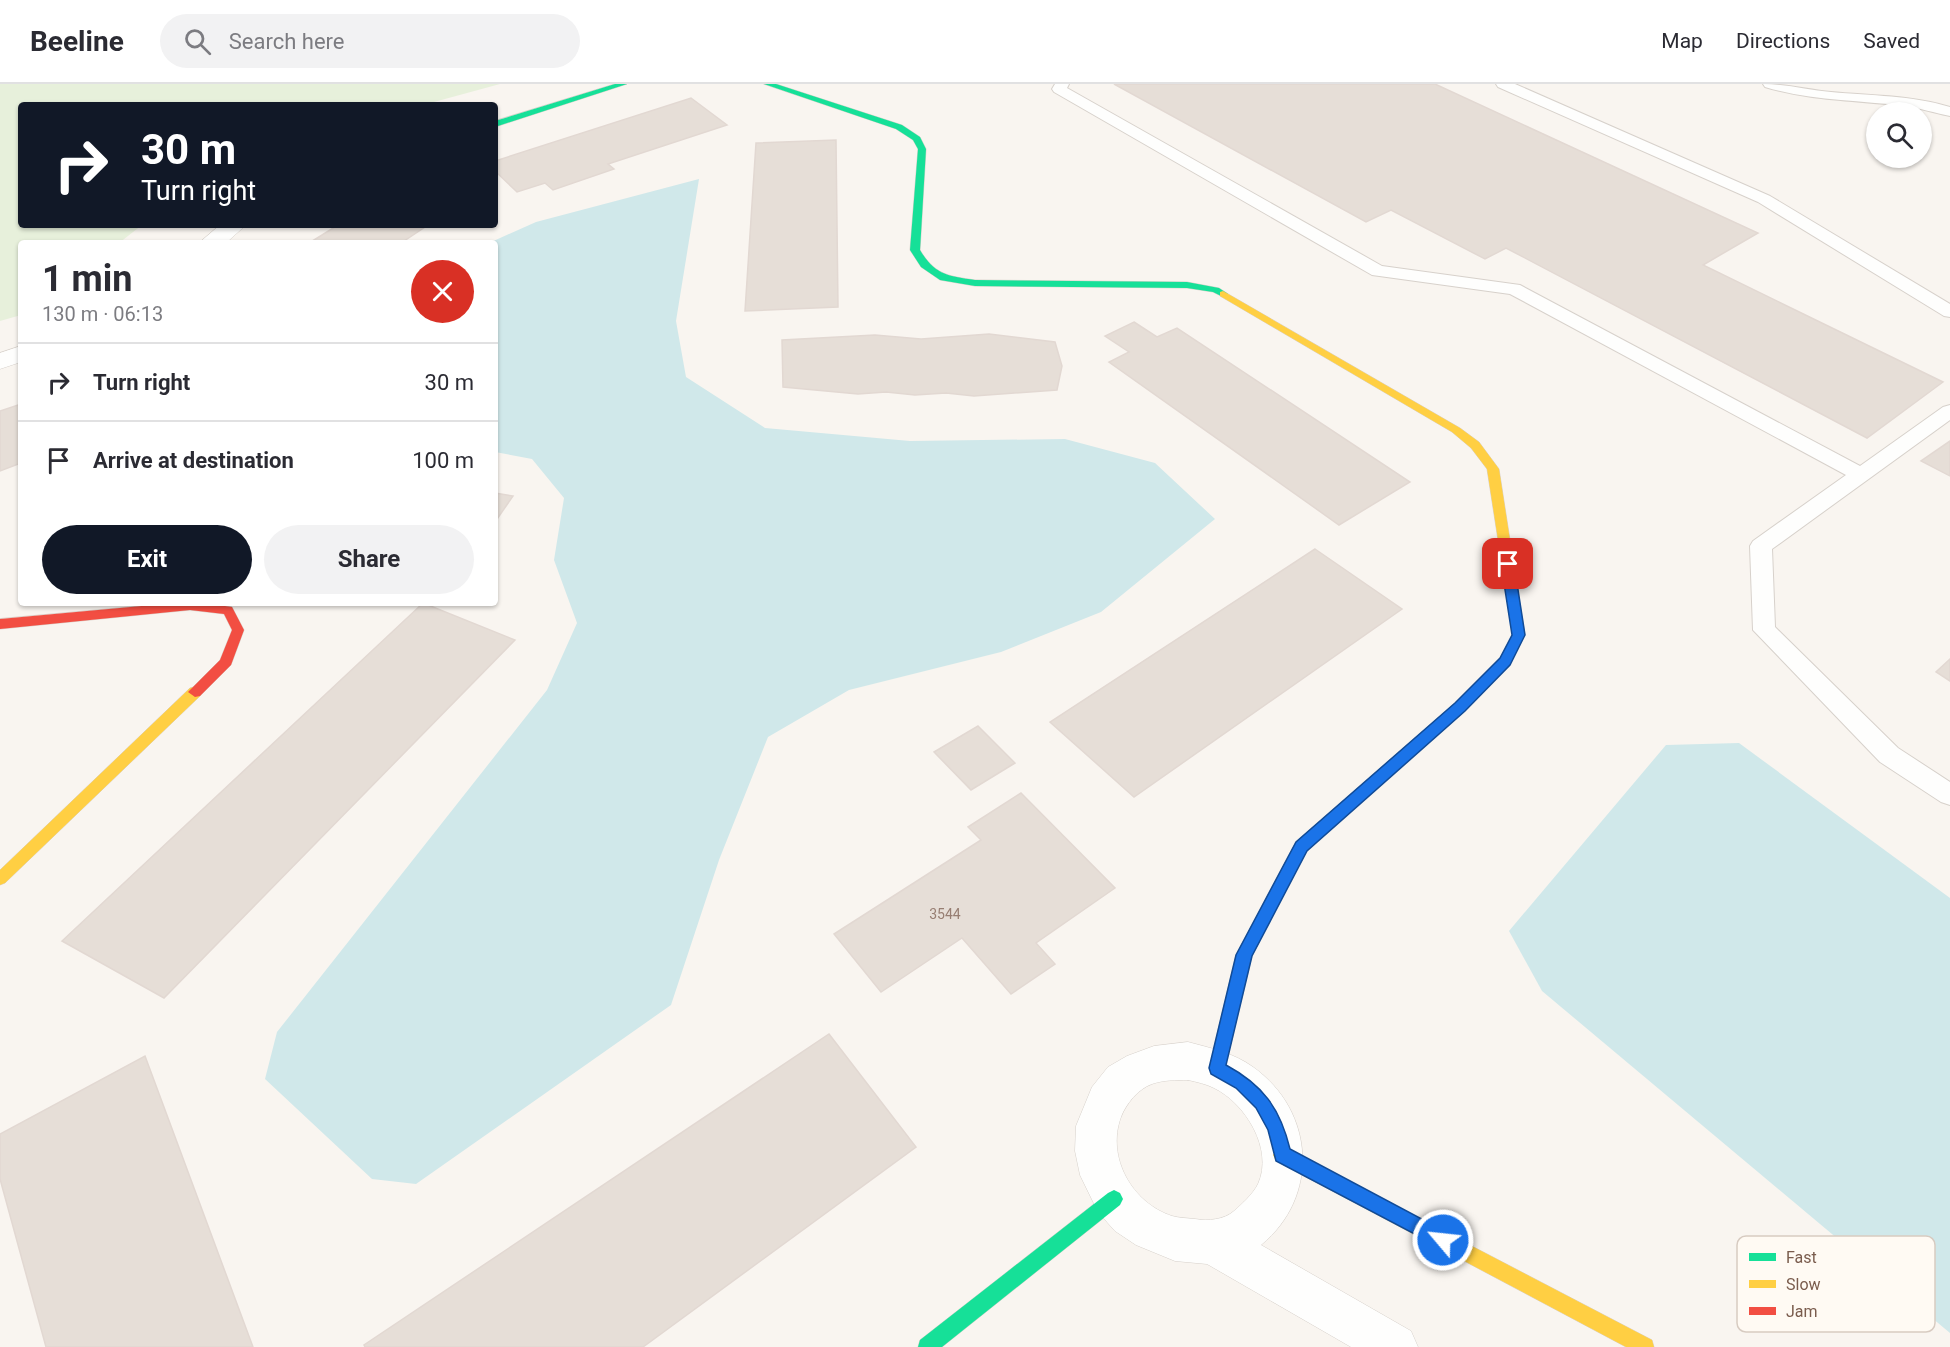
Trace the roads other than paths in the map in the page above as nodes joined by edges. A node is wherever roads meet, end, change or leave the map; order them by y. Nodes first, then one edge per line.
1 (624, 84) edge
2 (768, 84) edge
3 (1062, 84) edge
4 (1503, 84) edge
5 (1770, 84) edge
6 (1950, 112) edge
7 (498, 123) edge
8 (231, 228) edge
9 (215, 240) edge
10 (1950, 312) edge
11 (18, 355) edge
12 (0, 361) edge
13 (1950, 411) edge
14 (1861, 475) junction
15 (0, 624) edge
16 (1950, 795) edge
17 (0, 879) edge
18 (1217, 1068) junction
19 (1282, 1155) junction
20 (1114, 1199) junction
21 (1212, 1242) junction
22 (927, 1347) edge
23 (1395, 1347) edge
24 (1645, 1347) edge

1 - 7 street
2 - 18 street
3 - 14 lane
4 - 10 lane
5 - 6 lane
8 - 9 street
11 - 12 street
13 - 14 lane
14 - 16 lane
15 - 17 street
18 - 19 street
18 - 20 street
19 - 21 street
19 - 24 street
20 - 21 street
20 - 22 street
21 - 23 street

